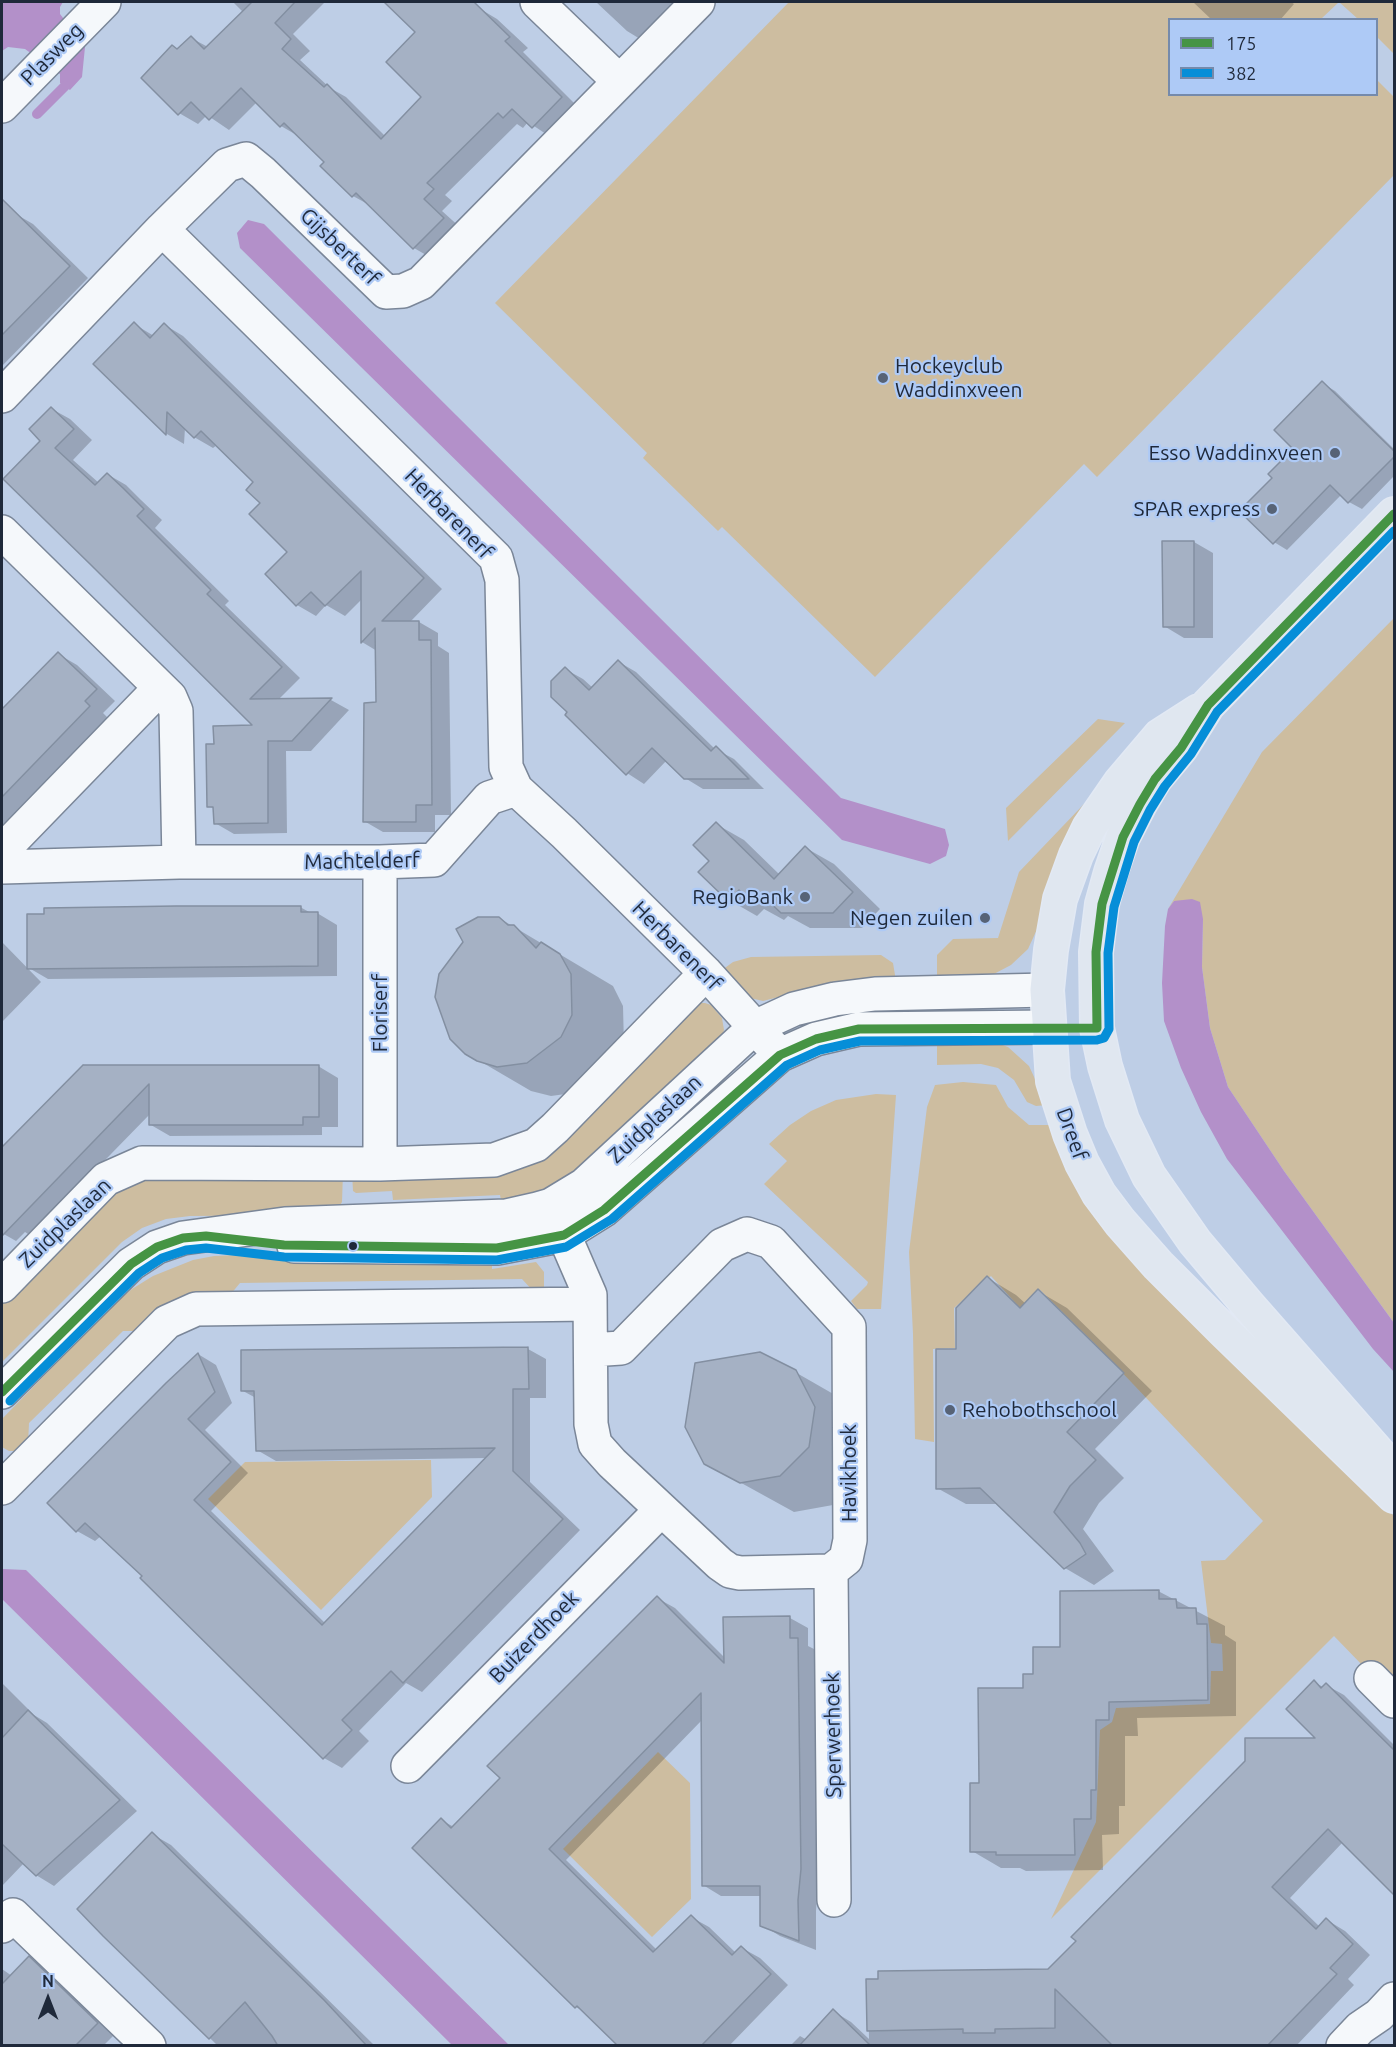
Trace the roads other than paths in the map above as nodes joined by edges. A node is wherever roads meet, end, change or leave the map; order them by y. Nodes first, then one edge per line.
1 (537, 2) edge
2 (698, 2) edge
3 (96, 10) edge
4 (619, 81) junction
5 (2, 106) edge
6 (162, 229) junction
7 (2, 396) edge
8 (1395, 514) edge
9 (2, 532) edge
10 (160, 688) junction
11 (1208, 705) junction
12 (516, 789) junction
13 (2, 851) edge
14 (179, 862) junction
15 (380, 862) junction
16 (2, 867) edge
17 (706, 973) junction
18 (1047, 990) junction
19 (1096, 990) junction
20 (755, 1027) junction
21 (1049, 1027) junction
22 (1097, 1028) junction
23 (780, 1055) junction
24 (380, 1164) junction
25 (551, 1205) junction
26 (564, 1235) junction
27 (206, 1236) junction
28 (2, 1286) edge
29 (590, 1304) junction
30 (591, 1350) junction
31 (2, 1392) edge
32 (1395, 1472) edge
33 (2, 1484) edge
34 (1395, 1496) edge
35 (661, 1510) junction
36 (831, 1571) junction
37 (1371, 1678) dead end
38 (1395, 1701) edge
39 (408, 1766) dead end
40 (834, 1899) dead end
41 (2, 1926) edge
42 (1395, 1999) edge
43 (148, 2046) edge
44 (1343, 2046) edge

1 - 4 street
2 - 4 street, Gijsberterf
3 - 5 street, Plasweg
4 - 6 street, Gijsberterf
6 - 7 street
6 - 12 street, Herbarenerf
8 - 11 main road, Dreef
9 - 10 street
10 - 13 street
10 - 14 street
11 - 18 main road, Dreef
11 - 19 main road, Dreef
12 - 15 street, Machtelderf
12 - 17 street, Herbarenerf
14 - 15 street, Machtelderf
14 - 16 street, Machtelderf
15 - 24 street, Floriserf
17 - 20 street, Herbarenerf
17 - 24 street, Zuidplaslaan
18 - 19 main road, Zuidplaslaan
18 - 20 street, Zuidplaslaan
18 - 21 main road, Dreef
19 - 22 main road, Dreef
20 - 23 street, Herbarenerf
20 - 25 street, Zuidplaslaan
21 - 22 main road, Zuidplaslaan
21 - 23 street, Zuidplaslaan
21 - 34 main road, Dreef
22 - 32 main road, Dreef
23 - 26 street, Zuidplaslaan
24 - 28 street, Zuidplaslaan
25 - 26 street
25 - 27 street, Zuidplaslaan
26 - 27 street, Zuidplaslaan
26 - 29 street
27 - 31 street, Zuidplaslaan
29 - 30 street
29 - 33 street
30 - 35 street
30 - 36 street, Havikhoek
35 - 36 street
35 - 39 street, Buizerdhoek
36 - 40 street, Sperwerhoek
37 - 38 street
41 - 43 street
42 - 44 street

